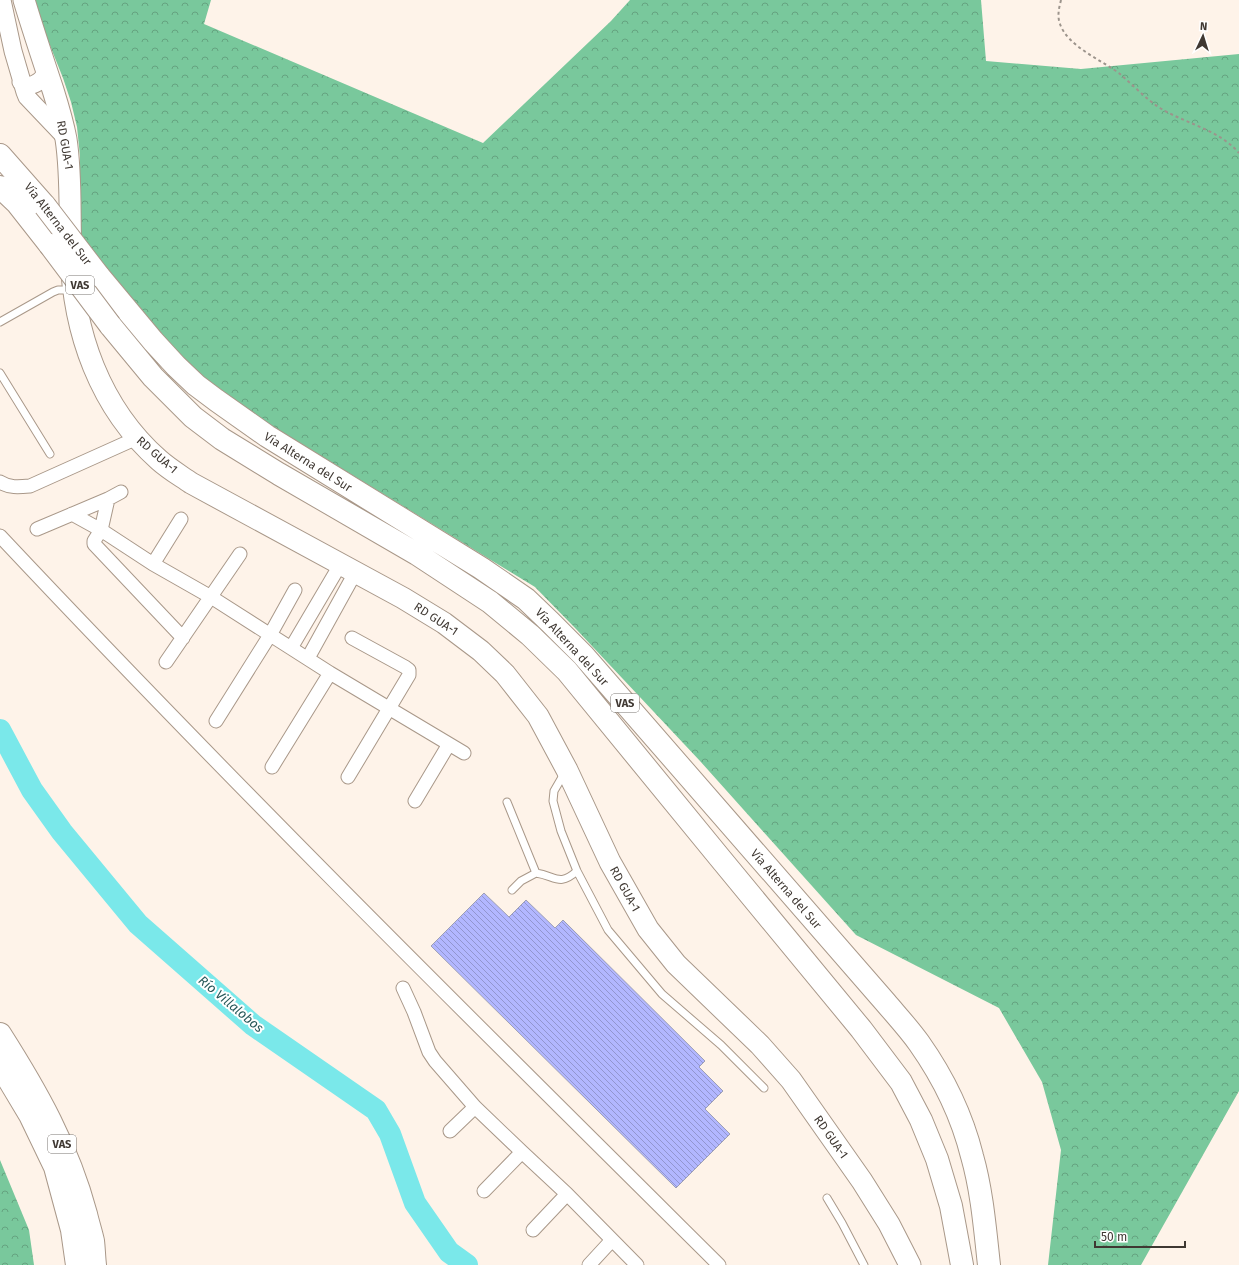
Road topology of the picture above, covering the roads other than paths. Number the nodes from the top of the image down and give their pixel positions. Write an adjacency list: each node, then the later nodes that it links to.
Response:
1 (2, 0): 4 (street)
2 (24, 0): 3 (main road, RD GUA-1)
3 (48, 77): 4 (street); 5 (main road, RD GUA-1)
4 (24, 88): 5 (street)
5 (63, 130): 9 (main road, RD GUA-1)
6 (0, 155): 66 (highway, Vía Alterna del Sur / VAS, bridge)
7 (0, 187): 8 (highway, Vía Alterna del Sur / VAS)
8 (8, 197): 65 (highway, Vía Alterna del Sur / VAS, bridge)
9 (74, 290): 10 (lane); 12 (main road, RD GUA-1)
10 (0, 322)
11 (0, 373): 13 (lane)
12 (137, 438): 14 (street); 24 (main road, RD GUA-1)
13 (50, 454)
14 (0, 482)
15 (121, 492): 16 (street)
16 (108, 499): 17 (street); 20 (street)
17 (72, 514): 19 (street); 20 (street)
18 (181, 519): 23 (street)
19 (37, 529)
20 (101, 530): 23 (street); 28 (street)
21 (0, 536): 62 (street)
22 (240, 554): 26 (street)
23 (153, 564): 26 (street)
24 (347, 569): 30 (street); 31 (street); 39 (main road, RD GUA-1)
25 (295, 590): 27 (street)
26 (211, 597): 27 (street); 28 (street)
27 (270, 635): 30 (street); 35 (street)
28 (183, 638): 32 (street)
29 (352, 638): 34 (street)
30 (291, 648): 31 (street)
31 (308, 658): 33 (street)
32 (166, 662)
33 (330, 673): 34 (street); 38 (street)
34 (389, 708): 36 (street); 40 (street)
35 (216, 721)
36 (449, 744): 37 (street); 41 (street)
37 (464, 754)
38 (272, 767)
39 (567, 770): 43 (lane); 64 (main road, RD GUA-1)
40 (348, 777)
41 (415, 801)
42 (506, 802): 44 (lane)
43 (577, 871): 44 (lane); 49 (lane)
44 (536, 873): 45 (lane)
45 (512, 890)
46 (403, 988): 50 (street)
47 (0, 1034): 59 (highway, VAS)
48 (0, 1065): 58 (highway, VAS)
49 (764, 1088)
50 (475, 1107): 51 (street); 52 (street)
51 (450, 1131)
52 (522, 1152): 53 (street); 54 (street)
53 (484, 1190)
54 (567, 1194): 56 (street); 57 (street)
55 (827, 1198): 63 (lane)
56 (533, 1230)
57 (612, 1240): 60 (street); 61 (street)
58 (77, 1265)
59 (95, 1265)
60 (589, 1265)
61 (637, 1265)
62 (719, 1265)
63 (864, 1265)
64 (910, 1265)
65 (962, 1265)
66 (989, 1265)

